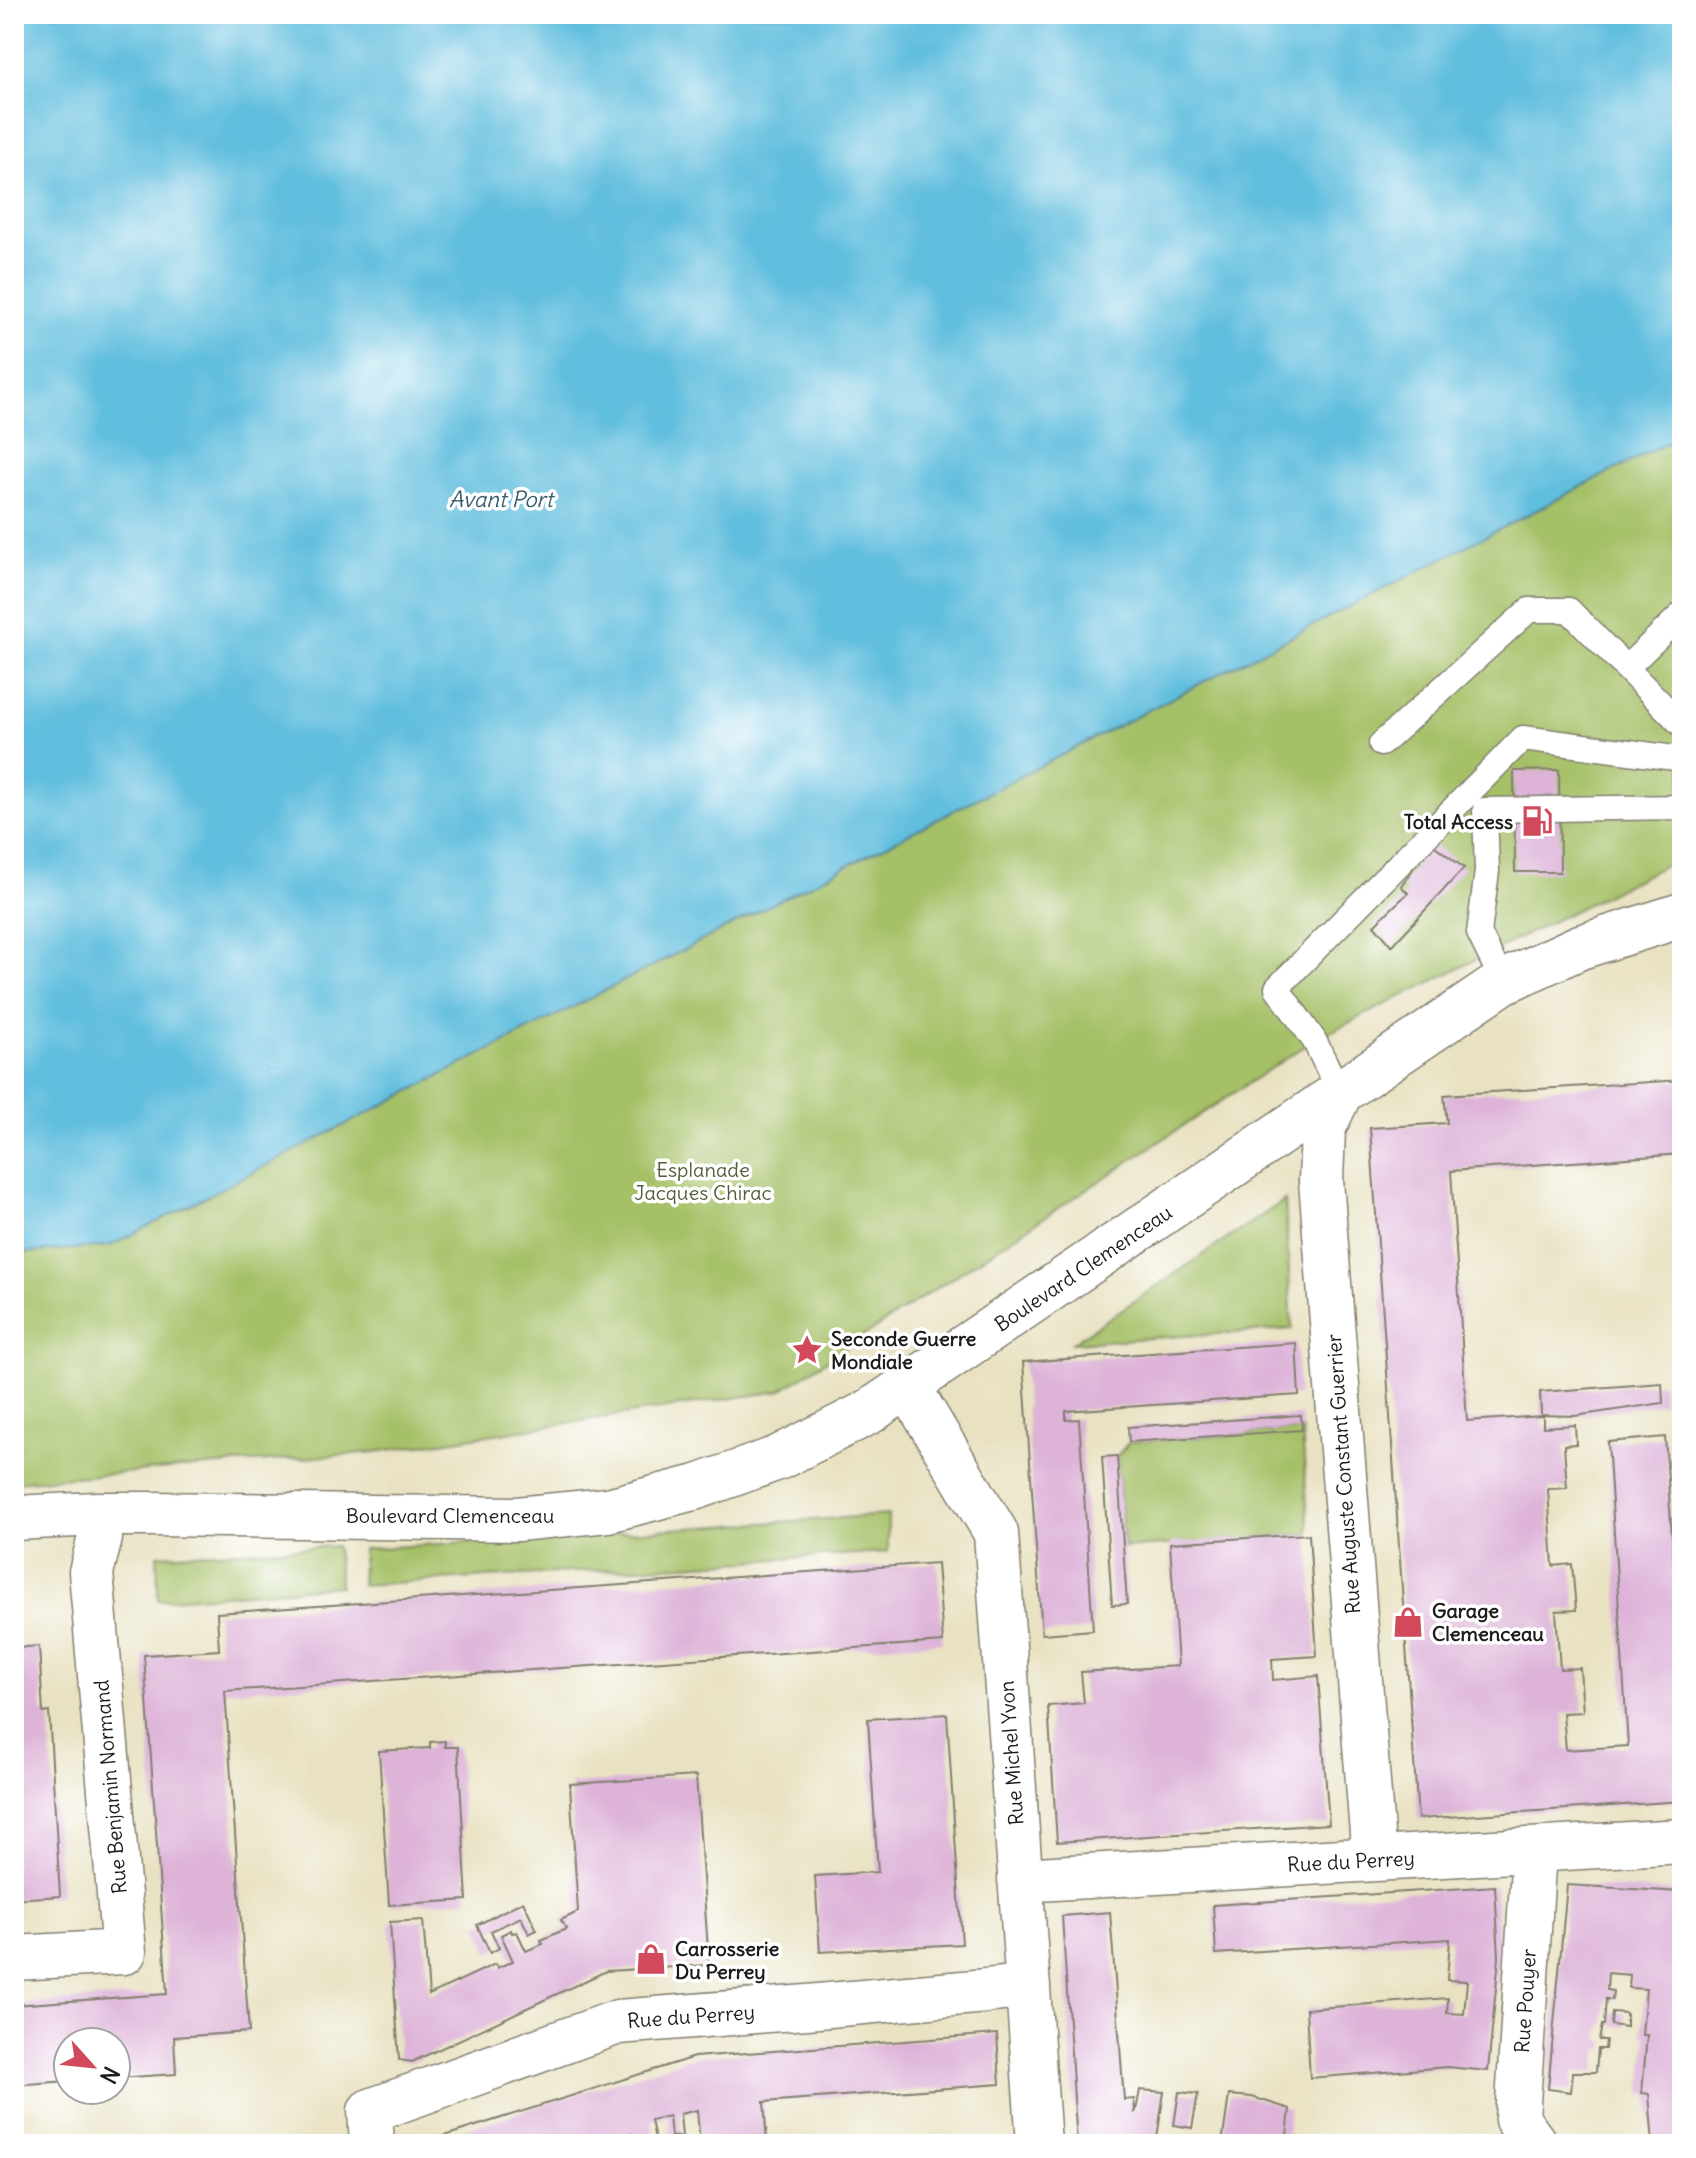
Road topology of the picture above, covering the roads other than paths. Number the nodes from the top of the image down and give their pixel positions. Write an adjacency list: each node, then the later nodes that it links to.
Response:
1 (1682, 614): 2 (lane)
2 (1626, 668): 3 (lane); 4 (lane)
3 (1682, 725)
4 (1381, 744)
5 (1682, 759): 9 (lane)
6 (1682, 807): 8 (lane)
7 (1682, 915): 8 (street, Boulevard Clemenceau)
8 (1503, 982): 9 (street, Boulevard Clemenceau)
9 (1340, 1093): 10 (street, Boulevard Clemenceau); 15 (street, Rue Auguste Constant Guerrier)
10 (908, 1386): 11 (street, Boulevard Clemenceau); 16 (street, Rue Michel Yvon)
11 (97, 1514): 12 (street, Boulevard Clemenceau); 17 (street, Rue Benjamin Normand)
12 (14, 1518)
13 (1682, 1841): 14 (street, Rue du Perrey)
14 (1534, 1851): 15 (street, Rue du Perrey); 21 (street, Rue Pouyer)
15 (1374, 1859): 16 (street, Rue du Perrey)
16 (1020, 1880): 18 (street, Rue Michel Yvon)
17 (14, 1958)
18 (1028, 1986): 19 (street, Rue du Perrey); 20 (street, Rue Michel Yvon)
19 (371, 2128)
20 (1039, 2144)
21 (1535, 2144)

